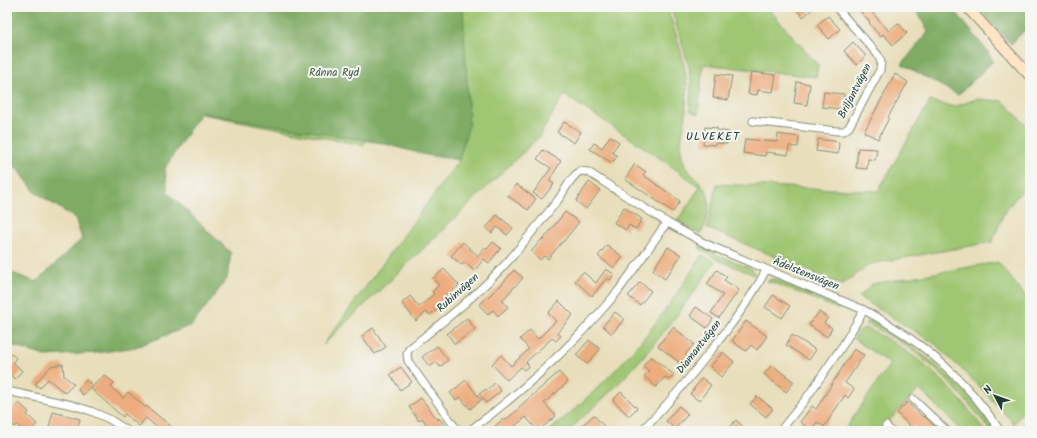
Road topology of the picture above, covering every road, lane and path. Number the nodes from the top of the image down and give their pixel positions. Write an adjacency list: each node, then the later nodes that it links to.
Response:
1 (836, 7): 4 (street, Briljantvägen)
2 (967, 7): 3 (main road)
3 (1030, 76)
4 (753, 121)
5 (580, 171): 6 (street, Ädelstensvägen); 12 (street, Rubinvägen)
6 (668, 223): 7 (street, Ädelstensvägen); 13 (street)
7 (766, 270): 8 (street, Ädelstensvägen); 14 (street, Diamantvägen)
8 (864, 310): 15 (street); 17 (street, Ädelstensvägen)
9 (7, 391): 11 (street)
10 (913, 399): 16 (street)
11 (128, 431)
12 (461, 431)
13 (469, 431)
14 (641, 431)
15 (780, 431)
16 (947, 431)
17 (1000, 431)

